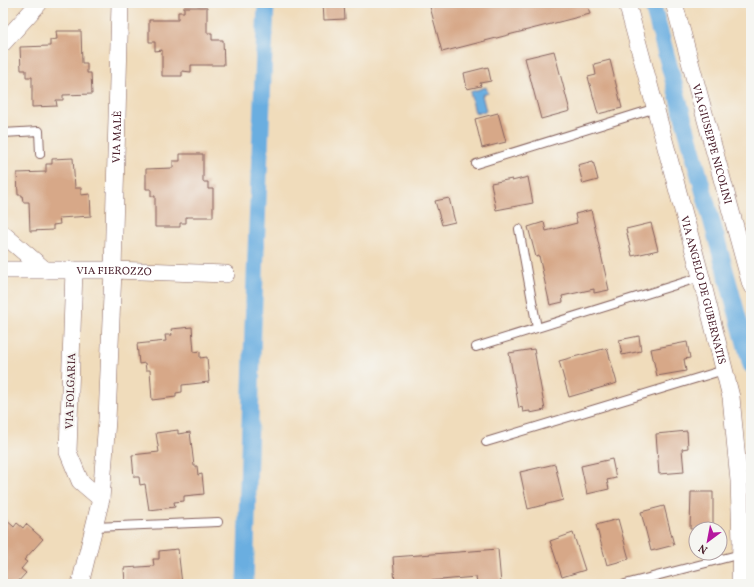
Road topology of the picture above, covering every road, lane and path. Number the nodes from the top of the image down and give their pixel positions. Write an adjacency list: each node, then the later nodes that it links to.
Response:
1 (39, 3): 5 (street)
2 (120, 3): 15 (street, VIA MALÈ)
3 (627, 3): 6 (street, VIA ANGELO DE GUBERNATIS)
4 (674, 3): 18 (street, VIA GIUSEPPE NICOLINI)
5 (3, 43)
6 (656, 108): 9 (lane); 17 (street, VIA ANGELO DE GUBERNATIS)
7 (3, 133): 8 (lane)
8 (40, 154)
9 (476, 164)
10 (519, 230): 19 (lane)
11 (3, 234): 13 (street)
12 (3, 270): 13 (street, VIA FIEROZZO)
13 (44, 270): 14 (street, VIA FIEROZZO)
14 (74, 270): 15 (street, VIA FIEROZZO); 23 (street, VIA FOLGARIA)
15 (113, 270): 16 (street, VIA FIEROZZO); 23 (street)
16 (226, 274)
17 (702, 277): 19 (lane); 21 (street, VIA ANGELO DE GUBERNATIS)
18 (751, 285)
19 (537, 328): 20 (lane)
20 (476, 347)
21 (724, 370): 22 (lane); 26 (street, VIA ANGELO DE GUBERNATIS)
22 (486, 442)
23 (102, 499): 25 (street)
24 (218, 522): 25 (lane)
25 (94, 527): 28 (street)
26 (741, 554): 27 (lane); 30 (street, VIA ANGELO DE GUBERNATIS)
27 (635, 583): 29 (lane)
28 (80, 584)
29 (625, 584)
30 (740, 584)

